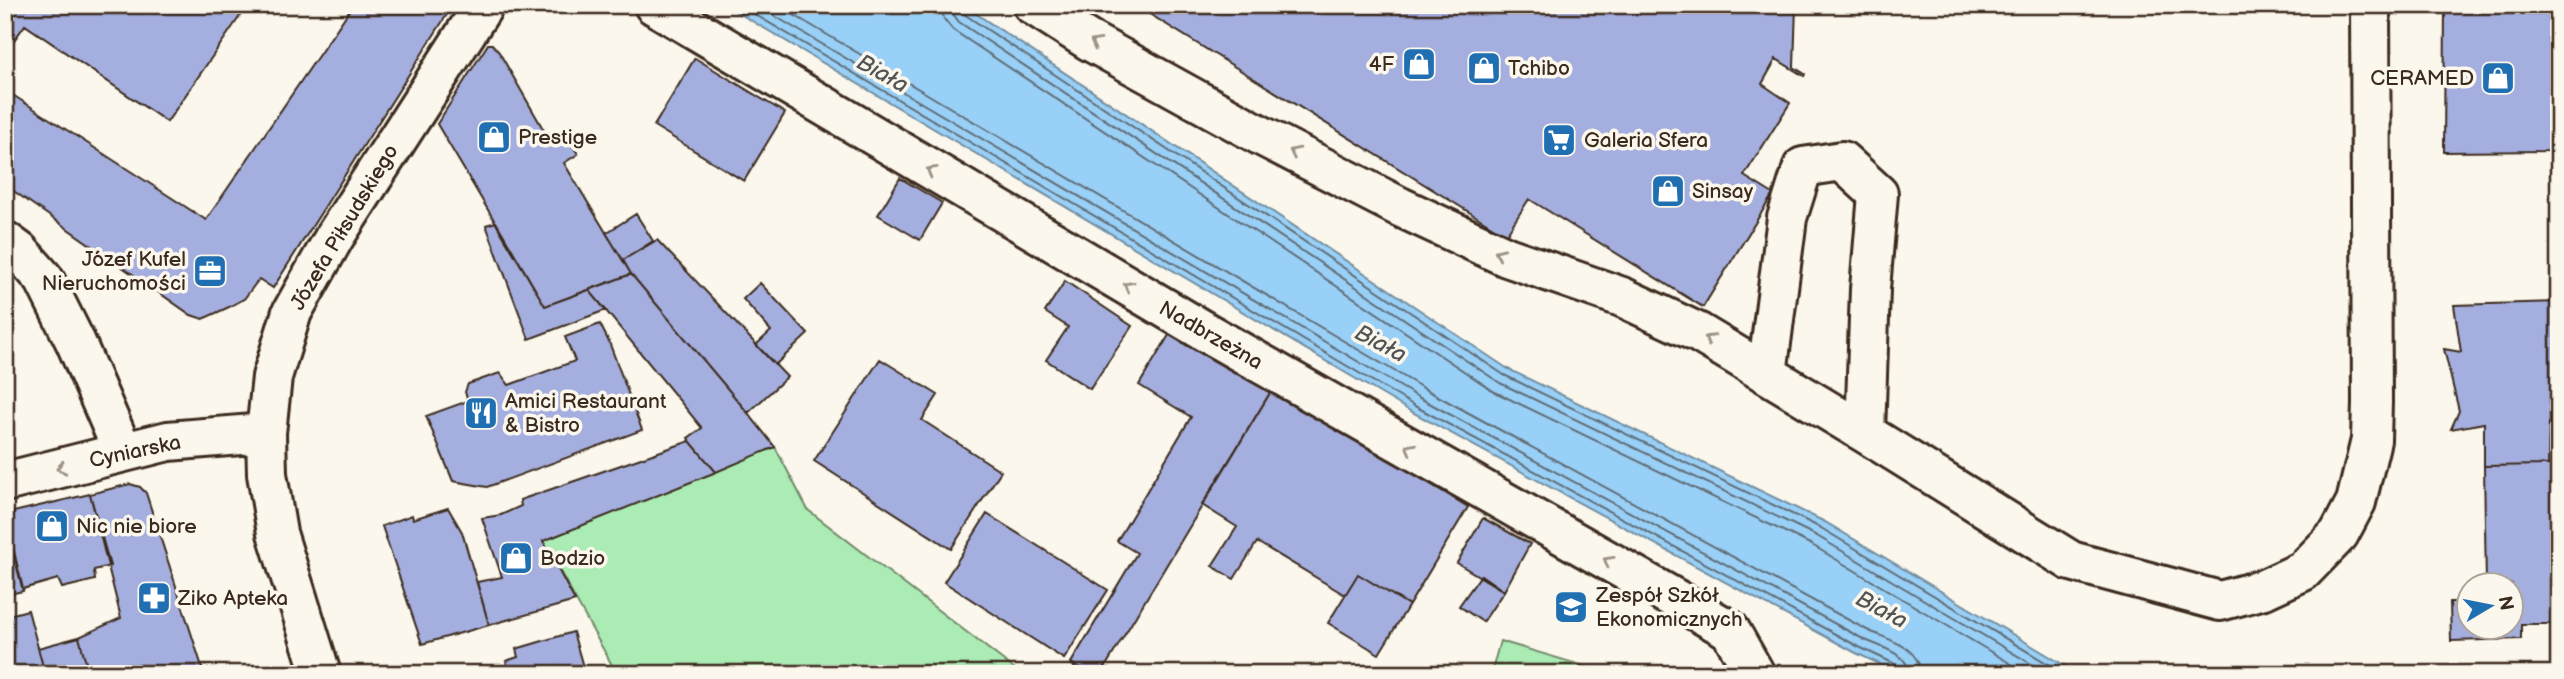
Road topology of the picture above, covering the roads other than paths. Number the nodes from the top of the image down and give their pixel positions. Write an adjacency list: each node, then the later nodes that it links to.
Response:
1 (484, 5): 7 (street, Józefa Piłsudskiego)
2 (654, 5): 12 (street, Nadbrzeżna, one-way to 2)
3 (1033, 5): 6 (street, one-way to 3)
4 (2370, 5): 8 (street)
5 (5, 241): 9 (street)
6 (1767, 374): 8 (street); 8 (street)
7 (266, 433): 9 (street, Cyniarska); 11 (street, Józefa Piłsudskiego)
8 (1865, 433)
9 (123, 452): 10 (street, Cyniarska, one-way to 10)
10 (5, 482)
11 (321, 674)
12 (1755, 674)

